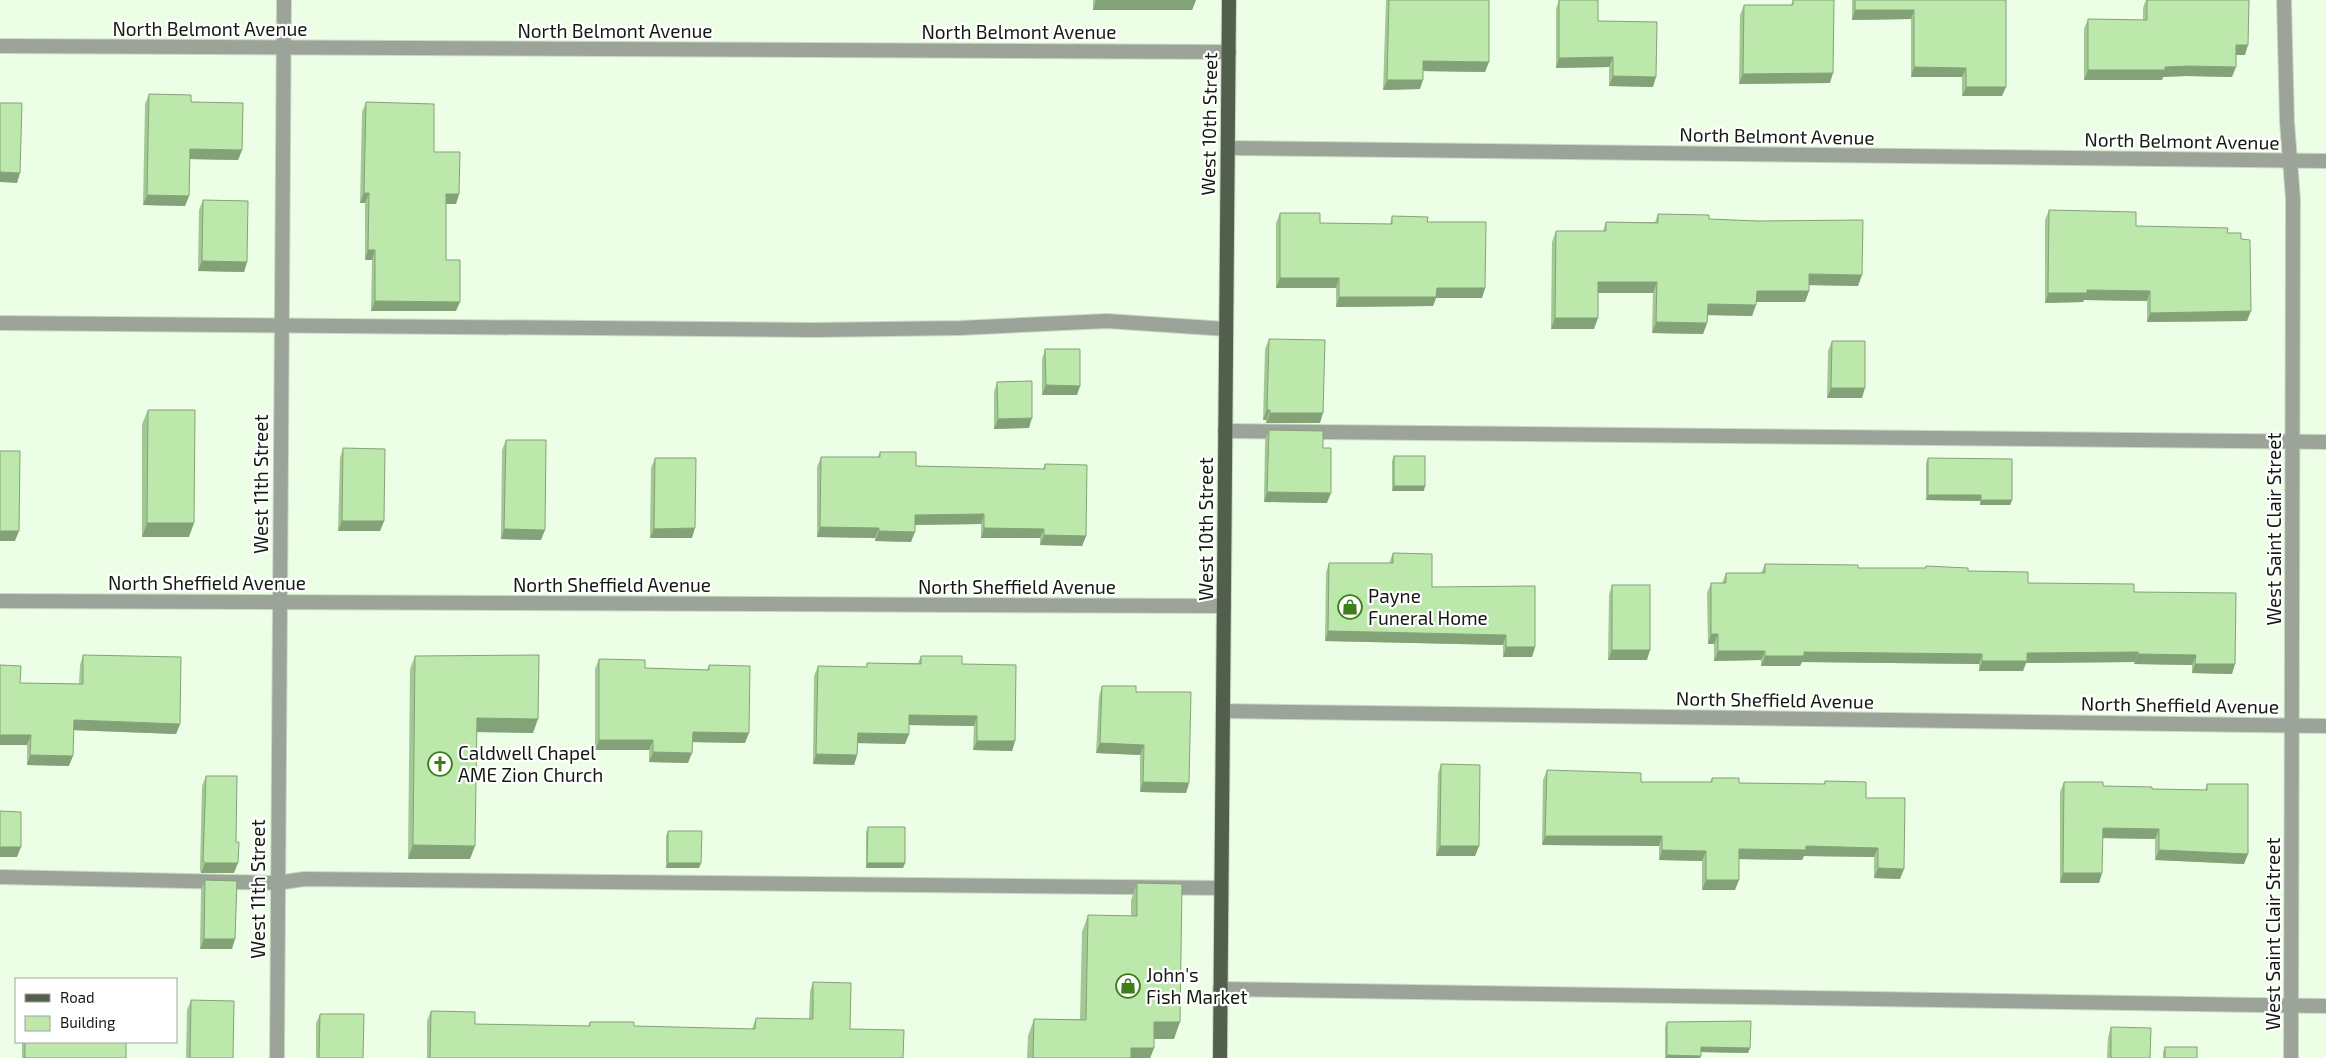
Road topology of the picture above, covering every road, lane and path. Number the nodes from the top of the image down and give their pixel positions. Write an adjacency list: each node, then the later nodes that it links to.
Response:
1 (284, 0): 5 (street, West 11th Street)
2 (1229, 0): 6 (main road, West 10th Street)
3 (2284, 0): 8 (street, West Saint Clair Street)
4 (0, 46): 5 (street, North Belmont Avenue)
5 (284, 48): 6 (street, North Belmont Avenue); 11 (street, West 11th Street)
6 (1229, 52): 7 (main road, West 10th Street)
7 (1228, 148): 8 (street, North Belmont Avenue); 12 (main road, West 10th Street)
8 (2291, 161): 9 (street, North Belmont Avenue); 14 (street, West Saint Clair Street)
9 (2326, 161)
10 (0, 323): 11 (street)
11 (281, 325): 12 (street); 17 (street, West 11th Street)
12 (1226, 329): 13 (main road, West 10th Street)
13 (1225, 431): 14 (street); 18 (main road, West 10th Street)
14 (2293, 442): 15 (street); 20 (street, West Saint Clair Street)
15 (2326, 442)
16 (0, 601): 17 (street, North Sheffield Avenue)
17 (278, 602): 18 (street, North Sheffield Avenue); 23 (street, West 11th Street)
18 (1224, 606): 19 (main road, West 10th Street)
19 (1223, 711): 20 (street, North Sheffield Avenue); 24 (main road, West 10th Street)
20 (2292, 725): 21 (street, North Sheffield Avenue); 26 (street, West Saint Clair Street)
21 (2326, 726)
22 (0, 877): 23 (street)
23 (277, 883): 24 (street); 28 (street, West 11th Street)
24 (1221, 888): 25 (main road, West 10th Street)
25 (1220, 989): 26 (street); 29 (main road, West 10th Street)
26 (2292, 1005): 27 (street); 30 (street, West Saint Clair Street)
27 (2326, 1006)
28 (276, 1058)
29 (1220, 1058)
30 (2291, 1058)

